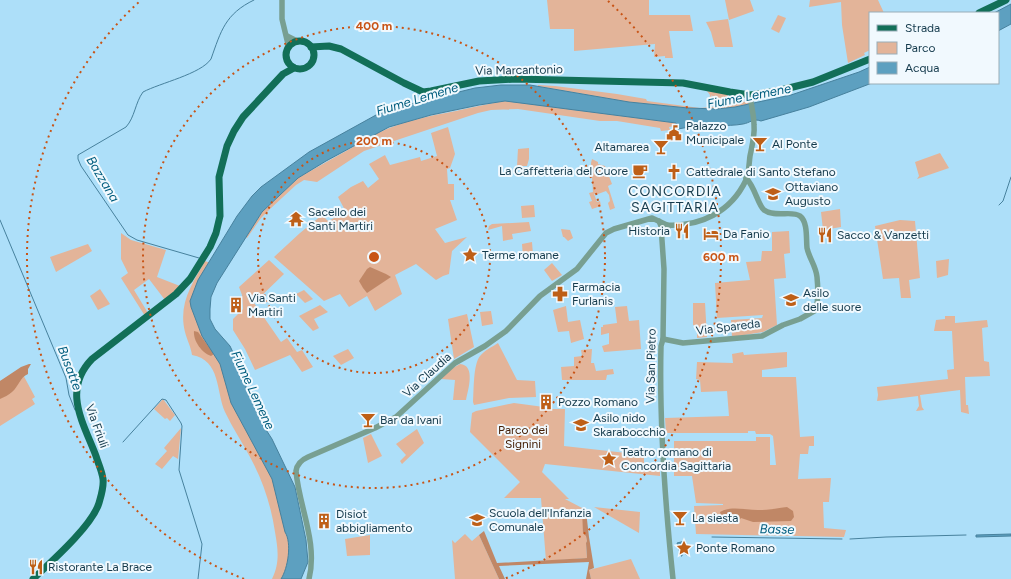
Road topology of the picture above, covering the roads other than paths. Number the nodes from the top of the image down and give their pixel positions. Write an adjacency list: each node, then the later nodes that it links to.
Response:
1 (282, 0): 4 (street)
2 (1006, 0): 3 (main road)
3 (981, 12)
4 (287, 36): 5 (street); 6 (street)
5 (297, 41): 6 (main road); 7 (main road)
6 (288, 49): 9 (main road, Via Marcantonio)
7 (312, 51): 10 (main road, Via Marcantonio); 12 (main road, Via Marcantonio)
8 (869, 59): 12 (main road, Via Marcantonio)
9 (288, 61): 10 (main road); 11 (main road, Via Marcantonio)
10 (294, 68): 11 (main road, Via Marcantonio)
11 (283, 74): 15 (main road, Via Marcantonio)
12 (750, 98): 13 (street)
13 (746, 178): 14 (street); 16 (street, Via Spareda)
14 (663, 224): 16 (street, Via San Pietro); 18 (street, Via Claudia)
15 (202, 260): 17 (main road, Via Friuli)
16 (663, 339): 19 (street, Via San Pietro)
17 (33, 579)
18 (309, 579)
19 (673, 579)

